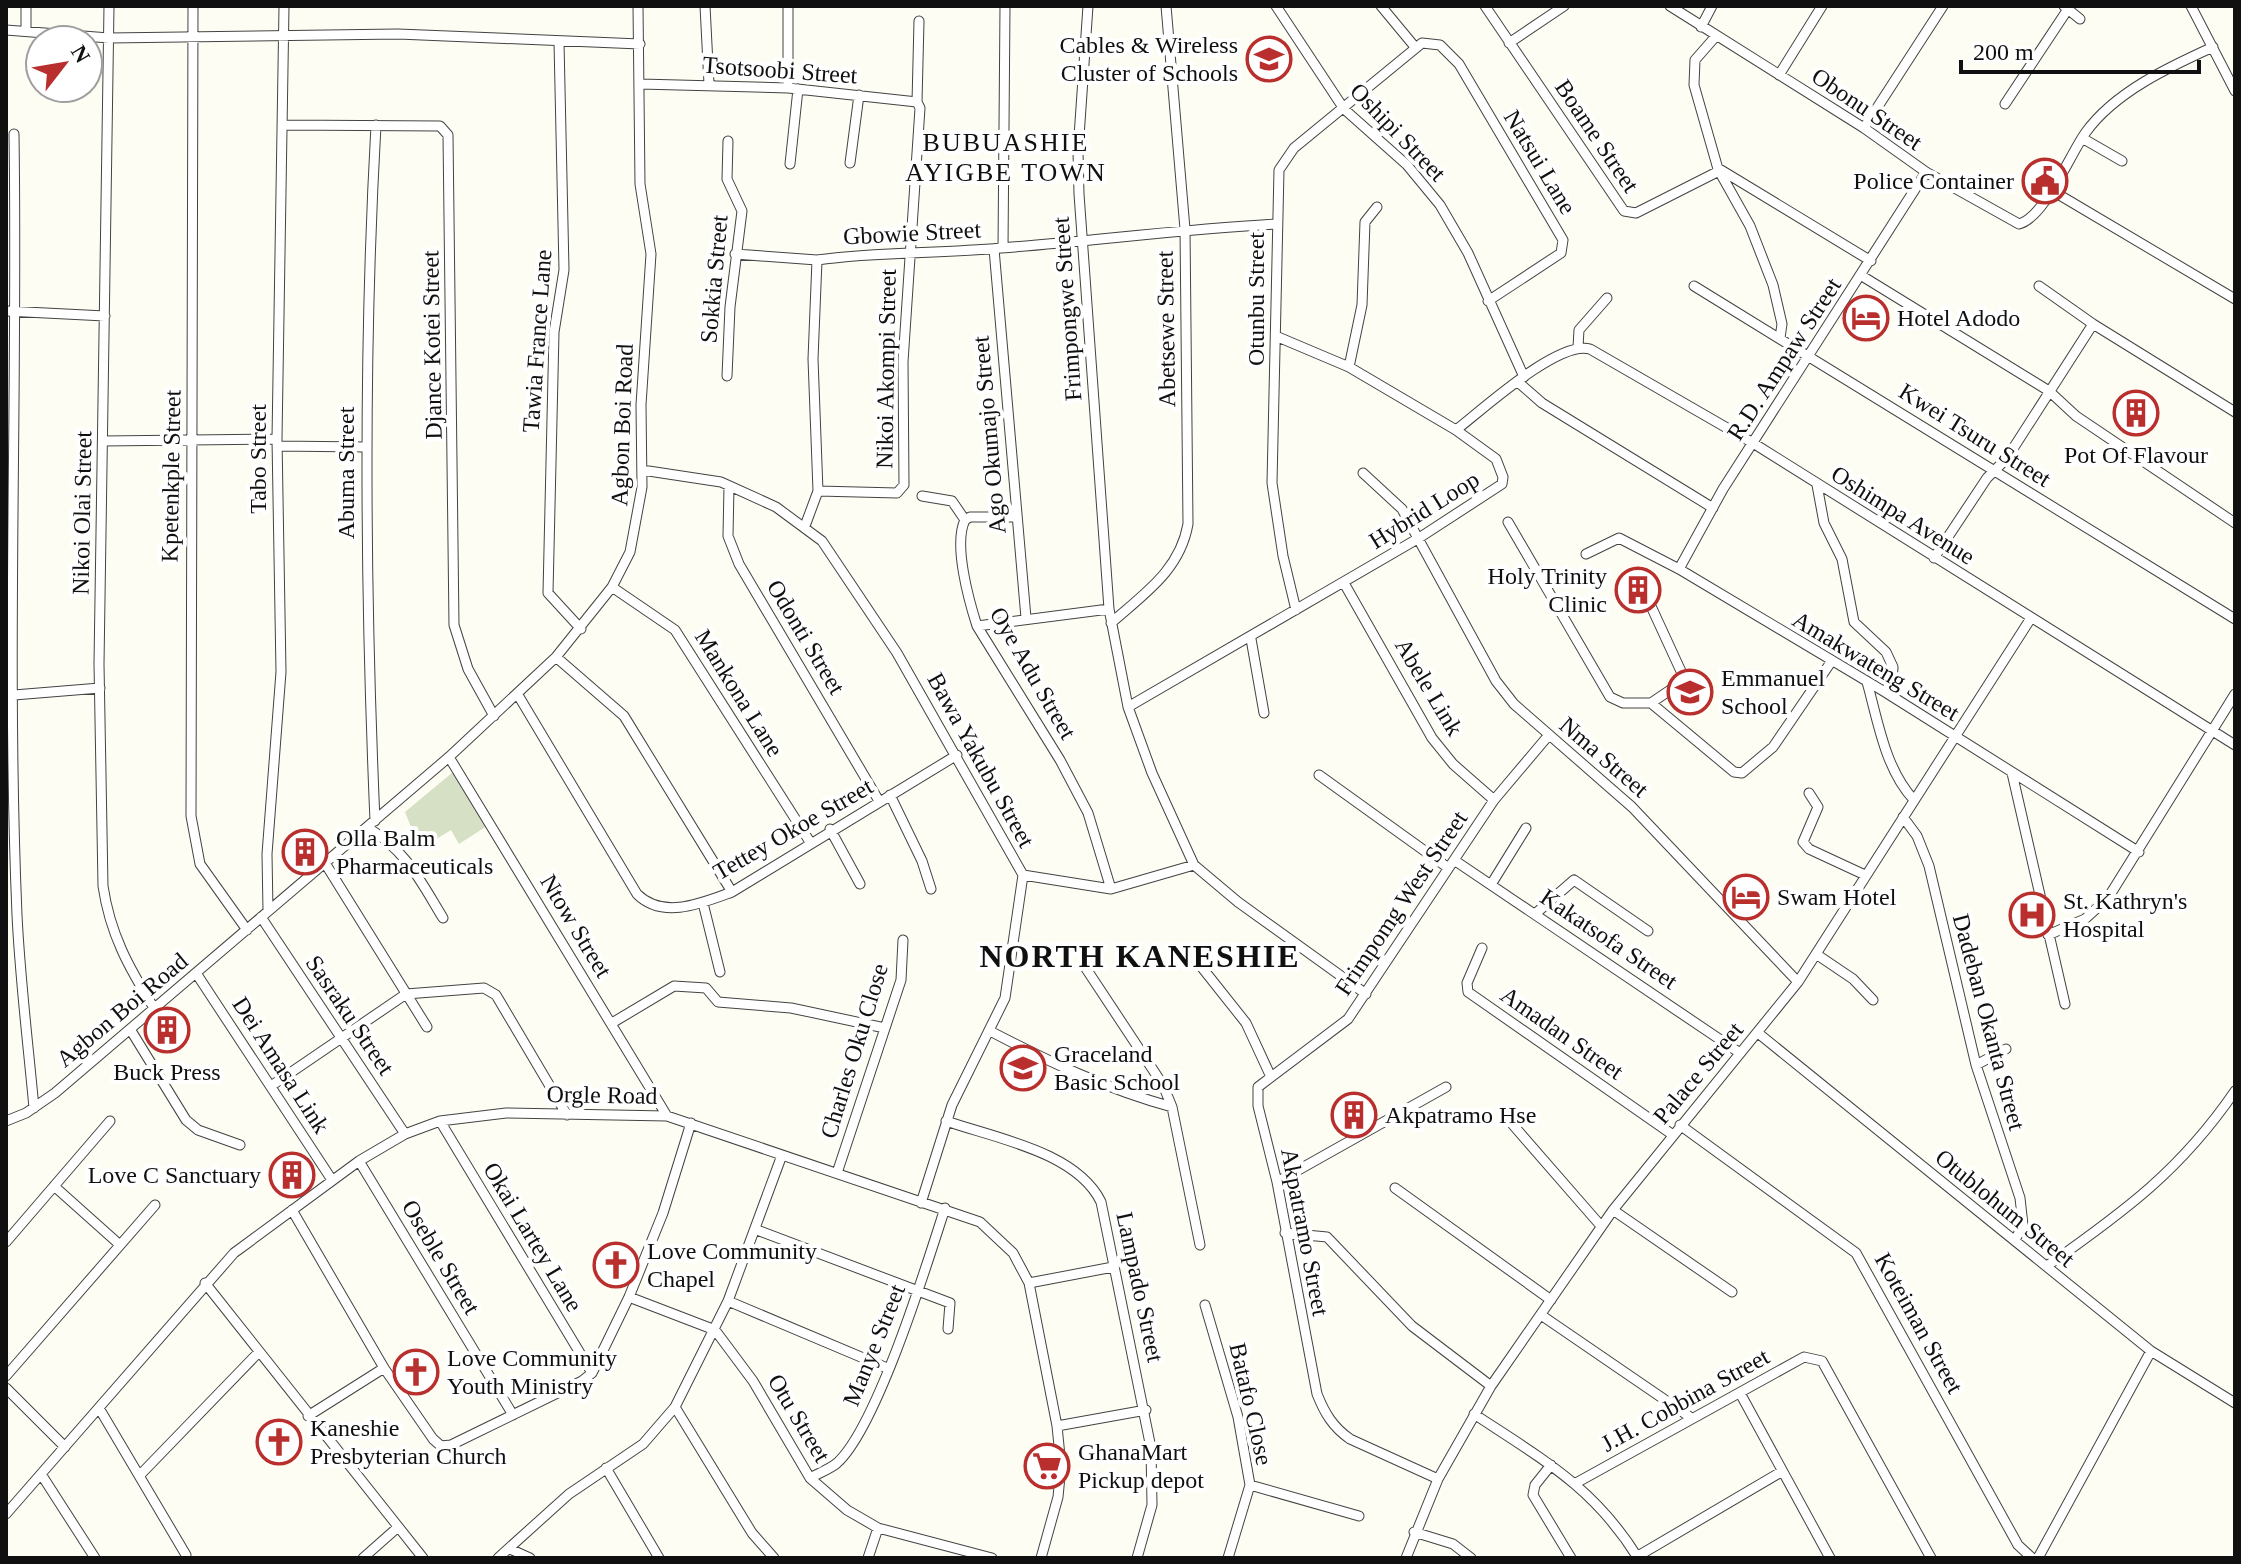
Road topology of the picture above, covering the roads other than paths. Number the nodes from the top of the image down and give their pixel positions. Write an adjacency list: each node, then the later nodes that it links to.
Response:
1 (109, 6): 29 (street, Nikoi Olai Street)
2 (193, 6): 27 (street, Kpetenkple Street)
3 (284, 6): 25 (street, Tabo Street)
4 (628, 6): 21 (street)
5 (638, 6): 21 (street)
6 (705, 6): 37 (street)
7 (788, 6): 38 (street)
8 (1005, 6): 60 (street, Ago Okumajo Street)
9 (1088, 6): 59 (street, Frimpongwe Street)
10 (1166, 6): 58 (street, Abetsewe Street)
11 (1276, 6): 43 (street, Oshipi Street)
12 (1381, 6): 33 (street)
13 (1485, 6): 31 (street, Boame Street)
14 (1564, 6): 31 (street)
15 (1670, 6): 24 (street, Obonu Street)
16 (1712, 6): 24 (street)
17 (1822, 6): 35 (street)
18 (1943, 6): 46 (street)
19 (2191, 6): 34 (street)
20 (2066, 8): 22 (street); 42 (street)
21 (636, 17): 32 (street, Agbon Boi Road)
22 (2080, 19)
23 (919, 21): 41 (street, Nikoi Akompi Street)
24 (1701, 27): 26 (street, Obonu Street)
25 (285, 36): 27 (street); 30 (street); 44 (street, Tabo Street)
26 (1716, 36): 35 (street, Obonu Street); 53 (street)
27 (195, 37): 29 (street); 85 (street, Kpetenkple Street)
28 (104, 38): 29 (street)
29 (109, 38): 72 (street, Nikoi Olai Street)
30 (559, 42): 32 (street); 116 (street, Tawia France Lane)
31 (1509, 43): 53 (street, Boame Street)
32 (640, 44): 36 (street, Agbon Boi Road)
33 (1415, 47): 43 (street, Otunbu Street); 70 (street, Natsui Lane)
34 (2213, 47): 39 (street); 48 (street, Obonu Street)
35 (1779, 75): 46 (street, Obonu Street)
36 (640, 84): 37 (street, Tsotsoobi Street); 89 (street, Agbon Boi Road)
37 (709, 84): 38 (street, Tsotsoobi Street)
38 (793, 89): 40 (street, Tsotsoobi Street); 52 (street)
39 (2235, 91)
40 (859, 95): 41 (street, Tsotsoobi Street); 51 (street)
41 (917, 102): 61 (street, Nikoi Akompi Street)
42 (2005, 104)
43 (1344, 109): 57 (street, Otunbu Street); 70 (street, Oshipi Street)
44 (282, 125): 45 (street, Djance Kotei Street); 86 (street, Tabo Street)
45 (376, 125): 88 (street, Abuma Street); 129 (street, Djance Kotei Street)
46 (1864, 128): 54 (street, Obonu Street)
47 (14, 134): 71 (street)
48 (2082, 138): 50 (street); 55 (street, Obonu Street)
49 (728, 141): 62 (street, Sokkia Street)
50 (2122, 161)
51 (850, 163)
52 (790, 164)
53 (1718, 169): 64 (street); 75 (street)
54 (1926, 172): 55 (street, Obonu Street); 64 (street, R.D. Ampaw Street)
55 (2051, 190): 69 (street)
56 (1377, 207): 78 (street)
57 (1276, 224): 58 (street, Gbowie Street); 74 (street, Otunbu Street)
58 (1185, 229): 59 (street, Gbowie Street); 114 (street, Abetsewe Street)
59 (1082, 240): 60 (street, Gbowie Street); 109 (street, Frimpongwe Street)
60 (998, 249): 61 (street, Gbowie Street); 97 (street, Ago Okumajo Street)
61 (909, 251): 63 (street, Gbowie Street); 94 (street, Nikoi Akompi Street)
62 (735, 254): 63 (street); 79 (street, Sokkia Street)
63 (817, 260): 94 (street, Gbowie Street)
64 (1871, 261): 65 (street, R.D. Ampaw Street)
65 (1862, 276): 77 (street, R.D. Ampaw Street); 81 (street)
66 (1694, 286): 75 (street, Kwei Tsuru Street)
67 (2039, 286): 73 (street)
68 (1607, 298): 76 (street)
69 (2235, 299)
70 (1488, 301): 80 (street, Oshipi Street)
71 (11, 312): 72 (street); 121 (street)
72 (105, 316): 84 (street, Nikoi Olai Street)
73 (2093, 324): 81 (street); 82 (street)
74 (1278, 337): 78 (street, Hybrid Loop); 110 (street, Otunbu Street)
75 (1780, 338): 77 (street, Kwei Tsuru Street)
76 (1578, 347): 80 (street); 87 (street, Oshimpa Avenue)
77 (1809, 354): 87 (street, R.D. Ampaw Street); 90 (street, Kwei Tsuru Street)
78 (1349, 367): 83 (street, Hybrid Loop)
79 (727, 376)
80 (1521, 379): 83 (street); 96 (street, Oshipi Street)
81 (2049, 391): 90 (street); 100 (street)
82 (2235, 412)
83 (1456, 430): 102 (street, Hybrid Loop)
84 (103, 441): 85 (street); 122 (street, Nikoi Olai Street)
85 (193, 441): 86 (street); 163 (street, Kpetenkple Street)
86 (277, 442): 88 (street); 161 (street, Tabo Street)
87 (1753, 443): 92 (street, Oshimpa Avenue); 96 (street, R.D. Ampaw Street)
88 (365, 447): 144 (street, Abuma Street)
89 (642, 470): 93 (street, Bawa Yakubu Street); 107 (street, Agbon Boi Road)
90 (1994, 471): 104 (street); 113 (street, Kwei Tsuru Street)
91 (1363, 473): 102 (street, Nma Street)
92 (1817, 485): 104 (street, Oshimpa Avenue); 123 (street)
93 (729, 486): 101 (street, Bawa Yakubu Street); 142 (street, Odonti Street)
94 (818, 491): 101 (street, Gbowie Street)
95 (922, 496): 98 (street)
96 (1713, 508): 105 (street, R.D. Ampaw Street)
97 (1015, 517): 98 (street); 111 (street, Ago Okumajo Street)
98 (965, 520): 115 (street, Oye Adu Street)
99 (1508, 522): 126 (street)
100 (2235, 523)
101 (805, 526): 134 (street, Bawa Yakubu Street)
102 (1419, 538): 106 (street, Hybrid Loop); 131 (street, Nma Street)
103 (1586, 554): 105 (street, Amakwateng Street)
104 (1934, 558): 112 (street, Oshimpa Avenue)
105 (1679, 569): 119 (street, Amakwateng Street)
106 (1344, 583): 110 (street, Hybrid Loop); 140 (street, Abele Link)
107 (612, 587): 116 (street, Agbon Boi Road); 147 (street, Mankona Lane)
108 (1650, 604): 126 (street)
109 (1109, 609): 111 (street); 114 (street, Frimpongwe Street)
110 (1296, 610): 117 (street, Hybrid Loop)
111 (1026, 618): 115 (street)
112 (2031, 618): 130 (street, Oshimpa Avenue); 132 (street, Palace Street)
113 (2235, 619)
114 (1111, 623): 127 (street)
115 (977, 626): 157 (street, Oye Adu Street)
116 (581, 629): 118 (street, Agbon Boi Road)
117 (1251, 639): 127 (street, Hybrid Loop); 128 (street)
118 (556, 657): 125 (street, Agbon Boi Road); 158 (street)
119 (1831, 662): 120 (street, Amakwateng Street); 126 (street)
120 (1867, 682): 123 (street, Amakwateng Street); 141 (street)
121 (11, 688): 122 (street); 194 (street)
122 (100, 688): 178 (street, Nikoi Olai Street)
123 (1885, 692): 132 (street, Amakwateng Street)
124 (2235, 694): 130 (street)
125 (518, 695): 129 (street, Agbon Boi Road); 159 (street, Tettey Okoe Street)
126 (1651, 703)
127 (1128, 707): 151 (street)
128 (1264, 713)
129 (494, 716): 135 (street, Agbon Boi Road)
130 (2213, 731): 133 (street, Oshimpa Avenue); 148 (street)
131 (1548, 736): 140 (street, Frimpomg West Street); 173 (street, Nma Street)
132 (1955, 737): 136 (street, Amakwateng Street); 141 (street, Palace Street)
133 (2235, 745)
134 (957, 755): 139 (street, Tettey Okoe Street); 152 (street, Bawa Yakubu Street)
135 (449, 757): 144 (street, Agbon Boi Road); 179 (street, Ntow Street)
136 (2012, 773): 148 (street, Amakwateng Street); 165 (street)
137 (1319, 775): 150 (street, Kakatsofa Street)
138 (1809, 793): 153 (street)
139 (890, 795): 142 (street, Tettey Okoe Street); 156 (street)
140 (1494, 800): 150 (street, Frimpomg West Street)
141 (1914, 800): 143 (street, Palace Street)
142 (879, 801): 146 (street, Tettey Okoe Street)
143 (1903, 817): 153 (street, Palace Street); 188 (street, Dadeban Okanta Street)
144 (372, 824): 149 (street, Agbon Boi Road); 162 (street)
145 (1526, 828): 154 (street)
146 (830, 829): 147 (street, Tettey Okoe Street); 155 (street)
147 (810, 842): 158 (street, Tettey Okoe Street)
148 (2139, 852): 165 (street)
149 (325, 863): 161 (street, Agbon Boi Road); 174 (street)
150 (1450, 864): 154 (street, Kakatsofa Street); 175 (street, Frimpomg West Street)
151 (1194, 865): 157 (street); 175 (street)
152 (1023, 875): 157 (street); 183 (street, Bawa Yakubu Street)
153 (1865, 875): 168 (street, Palace Street)
154 (1492, 883): 160 (street, Kakatsofa Street)
155 (860, 884)
156 (931, 889)
157 (1111, 889)
158 (732, 892): 159 (street, Tettey Okoe Street)
159 (703, 903): 171 (street)
160 (1535, 914): 164 (street); 187 (street, Kakatsofa Street)
161 (262, 916): 163 (street, Agbon Boi Road); 185 (street, Sasraku Street)
162 (443, 918)
163 (247, 930): 172 (street, Agbon Boi Road)
164 (1648, 931)
165 (2048, 935): 177 (street)
166 (903, 940): 181 (street, Charles Oku Close)
167 (1482, 948): 205 (street, Amadan Street)
168 (1816, 954): 173 (street, Palace Street); 176 (street)
169 (1192, 955): 189 (street)
170 (1085, 967): 193 (street)
171 (720, 972)
172 (196, 973): 178 (street, Agbon Boi Road); 190 (street, Dei Amasa Link)
173 (1798, 982): 184 (street, Palace Street)
174 (406, 994): 180 (street); 185 (street); 195 (street)
175 (1366, 994): 189 (street, Frimpomg West Street)
176 (1873, 1000)
177 (2065, 1004)
178 (154, 1008): 182 (street, Agbon Boi Road)
179 (612, 1023): 181 (street); 196 (street, Ntow Street)
180 (427, 1027)
181 (885, 1028): 209 (street, Charles Oku Close)
182 (130, 1029): 194 (street, Agbon Boi Road); 206 (street)
183 (990, 1031): 193 (street); 200 (street, Bawa Yakubu Street)
184 (1758, 1033): 187 (street, Palace Street); 222 (street, Otublohum Street)
185 (340, 1037): 190 (street); 204 (street, Sasraku Street)
186 (2006, 1049): 188 (street)
187 (1740, 1053): 203 (street, Palace Street)
188 (1976, 1065): 222 (street, Dadeban Okanta Street)
189 (1271, 1077): 211 (street, Akpatramo Street)
190 (271, 1086): 210 (street, Dei Amasa Link)
191 (1446, 1087): 211 (street)
192 (2235, 1091): 226 (street)
193 (1172, 1107): 225 (street)
194 (34, 1108): 197 (street, Agbon Boi Road)
195 (567, 1115): 196 (street, Orgle Road); 199 (street, Orgle Road)
196 (667, 1116): 201 (street, Orgle Road)
197 (6, 1121)
198 (110, 1121): 212 (street)
199 (440, 1121): 204 (street, Orgle Road); 243 (street, Okai Lartey Lane)
200 (946, 1121): 214 (street, Bawa Yakubu Street); 227 (street, Lampado Street)
201 (691, 1123): 207 (street, Orgle Road); 232 (street)
202 (1513, 1125): 219 (street)
203 (1680, 1125): 205 (street, Palace Street); 292 (street, Koteiman Street)
204 (405, 1134): 208 (street, Orgle Road)
205 (1673, 1135): 218 (street, Palace Street)
206 (240, 1145)
207 (782, 1155): 209 (street, Orgle Road); 220 (street)
208 (359, 1161): 210 (street, Orgle Road); 253 (street, Oseble Street)
209 (837, 1173): 214 (street, Orgle Road)
210 (332, 1180): 217 (street, Orgle Road)
211 (1277, 1182): 221 (street, Akpatramo Street)
212 (54, 1186): 223 (street); 224 (street)
213 (1395, 1188): 233 (street)
214 (921, 1203): 216 (street, Orgle Road)
215 (155, 1205): 224 (street)
216 (945, 1208): 229 (street, Orgle Road); 231 (street, Manye Street)
217 (292, 1210): 228 (street, Orgle Road); 241 (street)
218 (1613, 1210): 219 (street, Palace Street); 230 (street)
219 (1601, 1226): 233 (street, Palace Street)
220 (757, 1230): 231 (street); 234 (street)
221 (1285, 1233): 245 (street); 264 (street, Akpatramo Street)
222 (2015, 1240): 226 (street, Otublohum Street)
223 (6, 1242)
224 (120, 1245): 244 (street)
225 (1200, 1245)
226 (2047, 1266): 239 (street, Otublohum Street)
227 (1113, 1267): 229 (street); 251 (street, Lampado Street)
228 (205, 1283): 240 (street); 250 (street, Orgle Road)
229 (1029, 1283): 256 (street, Orgle Road)
230 (1732, 1292)
231 (917, 1294): 237 (street); 242 (street, Manye Street)
232 (629, 1297): 238 (street); 243 (street)
233 (1551, 1300): 236 (street, Palace Street)
234 (728, 1301): 238 (street); 242 (street)
235 (1205, 1305): 266 (street, Batafo Close)
236 (1541, 1315): 245 (street, Palace Street); 255 (street)
237 (948, 1329)
238 (715, 1330): 249 (street); 263 (street, Otu Street)
239 (2151, 1351): 248 (street, Otublohum Street); 293 (street)
240 (257, 1354): 254 (street); 262 (street)
241 (384, 1368): 253 (street); 254 (street)
242 (887, 1368): 263 (street, Manye Street)
243 (592, 1373): 253 (street)
244 (6, 1376)
245 (1491, 1386): 252 (street, Palace Street)
246 (6, 1388): 257 (street)
247 (1740, 1393): 255 (street, J.H. Cobbina Street); 260 (street); 291 (street, J.H. Cobbina Street)
248 (2235, 1403)
249 (675, 1407): 259 (street); 281 (street)
250 (99, 1408): 257 (street, Orgle Road); 262 (street)
251 (1146, 1410): 256 (street); 285 (street, Lampado Street)
252 (1474, 1414): 258 (street); 264 (street, Palace Street)
253 (513, 1415)
254 (308, 1416): 269 (street)
255 (1690, 1417): 265 (street, J.H. Cobbina Street)
256 (1057, 1426): 284 (street, Orgle Road)
257 (65, 1447): 261 (street, Orgle Road)
258 (1551, 1465): 265 (street); 289 (street)
259 (606, 1468): 272 (street); 280 (street)
260 (1781, 1472): 274 (street); 290 (street)
261 (41, 1474): 267 (street, Orgle Road); 275 (street)
262 (140, 1475): 273 (street)
263 (810, 1478): 270 (street, Otu Street)
264 (1438, 1479): 271 (street, Palace Street)
265 (1576, 1483): 274 (street)
266 (1250, 1485): 268 (street); 286 (street, Batafo Close)
267 (6, 1514)
268 (1359, 1516)
269 (397, 1528): 276 (street); 277 (street)
270 (878, 1528): 282 (street); 283 (street, Otu Street)
271 (1414, 1532): 287 (street, Palace Street); 288 (street)
272 (510, 1549): 278 (street); 279 (street)
273 (186, 1555)
274 (1638, 1557)
275 (95, 1558)
276 (363, 1558)
277 (423, 1558)
278 (498, 1558)
279 (530, 1558)
280 (659, 1558)
281 (774, 1558)
282 (868, 1558)
283 (992, 1558)
284 (1041, 1558)
285 (1137, 1558)
286 (1228, 1558)
287 (1406, 1558)
288 (1471, 1558)
289 (1571, 1558)
290 (1829, 1558)
291 (1931, 1558)
292 (2032, 1558)
293 (2038, 1558)

